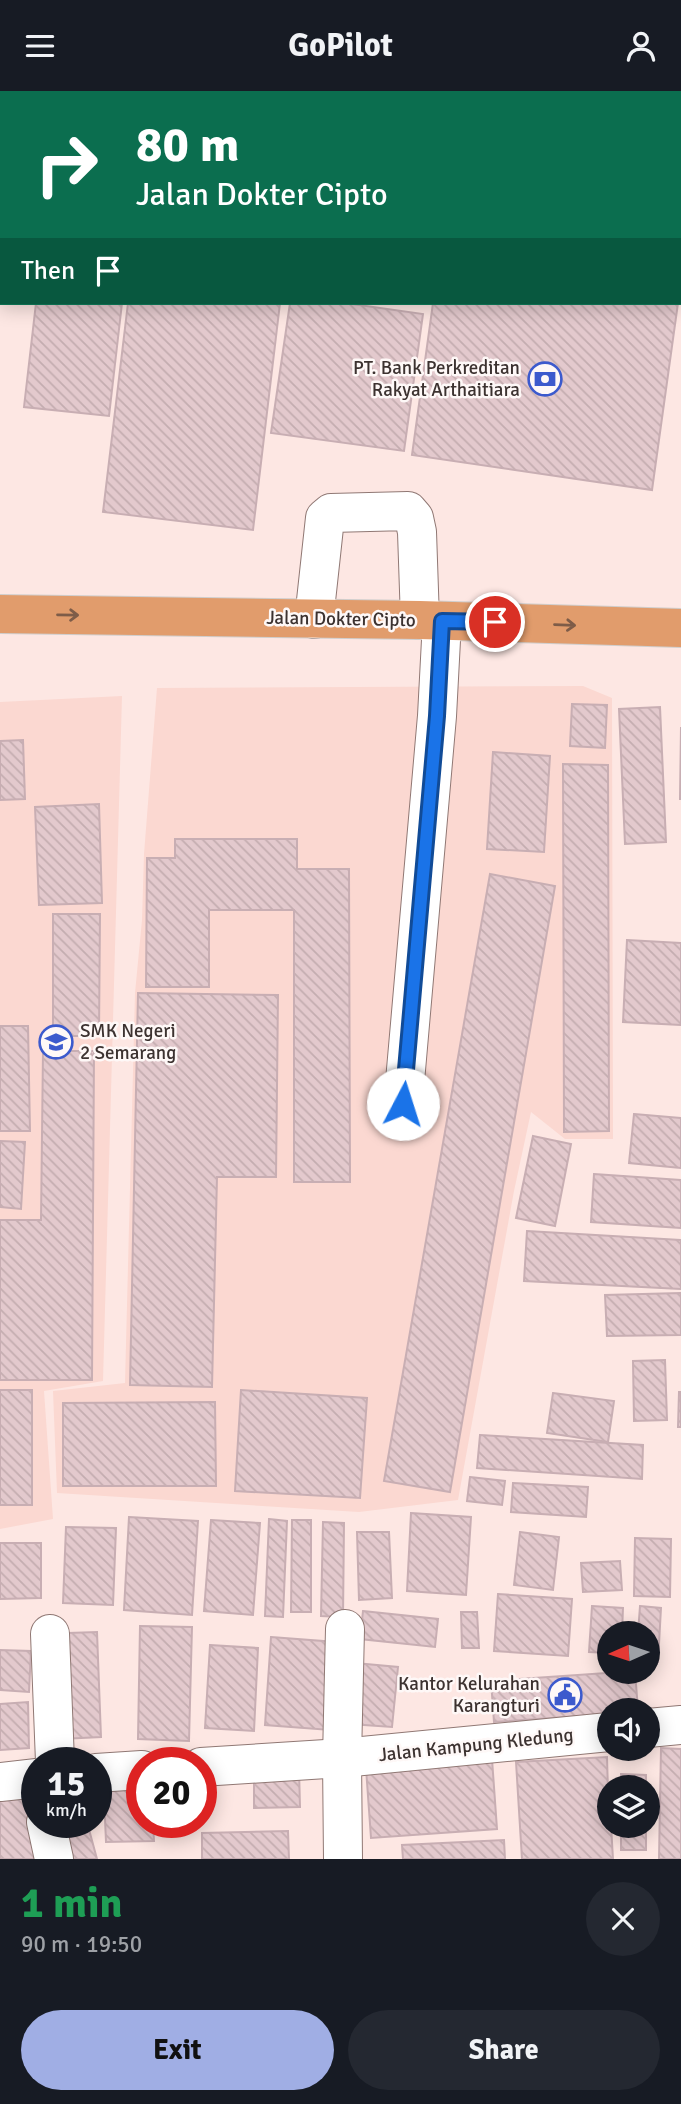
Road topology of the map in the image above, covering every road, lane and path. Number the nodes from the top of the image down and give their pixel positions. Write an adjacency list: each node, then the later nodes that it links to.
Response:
1 (0, 614): 2 (highway, Jalan Dokter Cipto, one-way to 2)
2 (314, 619): 3 (highway, Jalan Dokter Cipto); 3 (street)
3 (431, 620): 4 (highway, Jalan Dokter Cipto, one-way to 4); 5 (street)
4 (681, 628)
5 (403, 1104)
6 (345, 1629): 12 (street)
7 (50, 1634): 11 (street)
8 (681, 1725): 9 (street)
9 (660, 1727)
10 (597, 1733): 12 (street, Jalan Kampung Kledung)
11 (54, 1747)
12 (342, 1758): 13 (street, Jalan Kampung Kledung); 18 (street)
13 (217, 1766)
14 (21, 1780): 15 (street)
15 (0, 1782)
16 (49, 1838): 17 (street)
17 (54, 1859)
18 (343, 1859)

